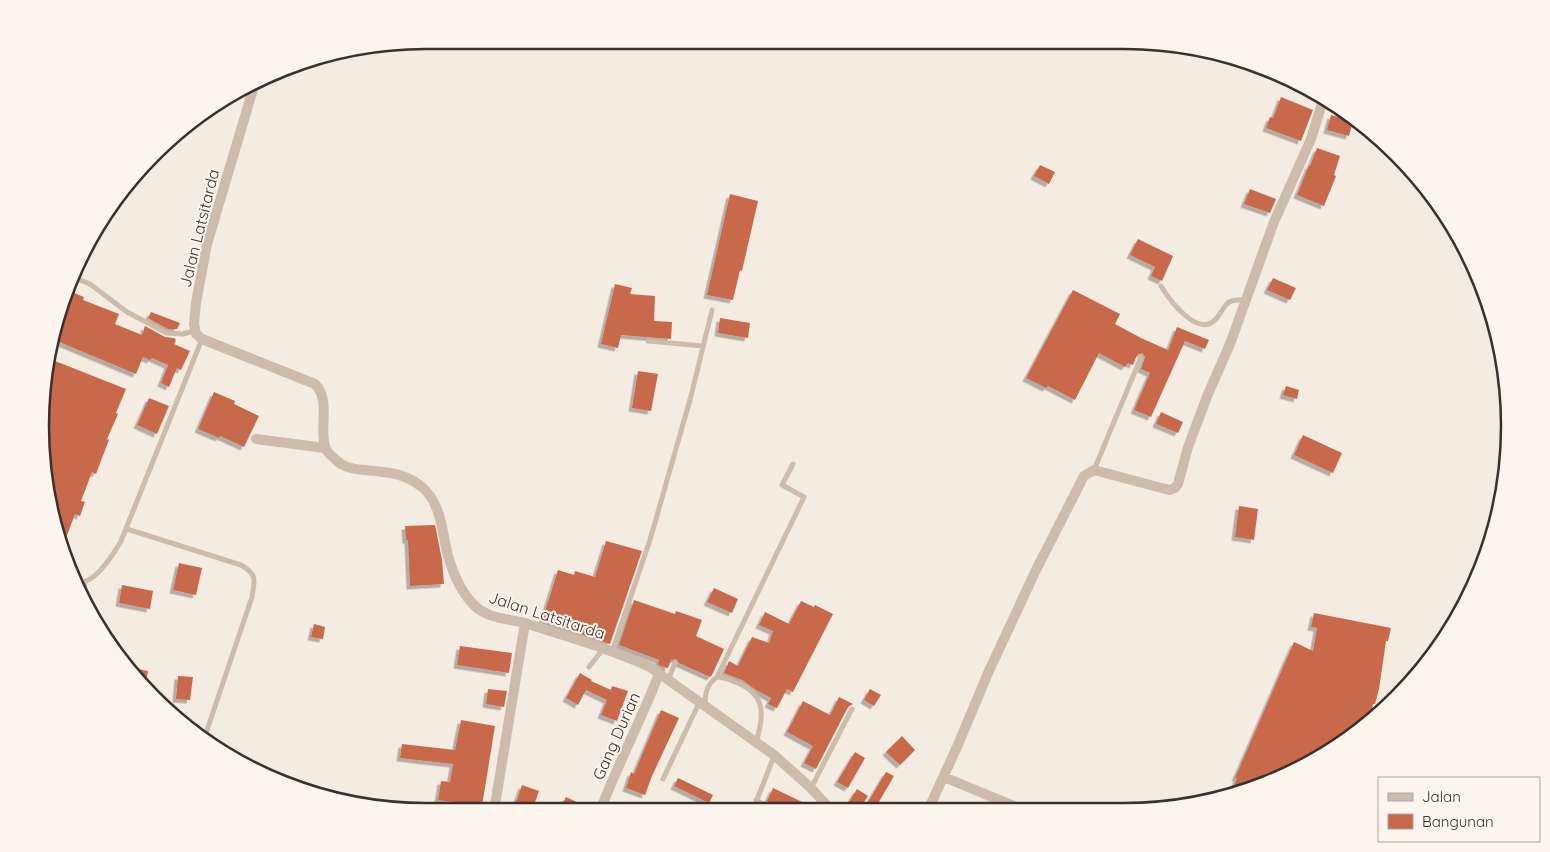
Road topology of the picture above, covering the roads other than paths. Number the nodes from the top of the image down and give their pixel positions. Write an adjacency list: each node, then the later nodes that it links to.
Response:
1 (252, 91): 7 (street, Jalan Latsitarda)
2 (1322, 104): 5 (street)
3 (78, 279): 7 (lane)
4 (1160, 286): 5 (lane)
5 (1246, 300): 15 (street)
6 (712, 310): 10 (lane)
7 (194, 331): 8 (street)
8 (202, 339): 13 (street); 16 (lane)
9 (648, 341): 10 (lane)
10 (703, 346): 20 (lane)
11 (1140, 357): 15 (lane)
12 (256, 439): 13 (street)
13 (325, 448): 19 (street, Jalan Latsitarda)
14 (793, 464): 24 (lane)
15 (1094, 470): 30 (street)
16 (127, 529): 17 (lane); 27 (lane)
17 (85, 582): 18 (lane)
18 (84, 586)
19 (525, 623): 20 (street, Jalan Latsitarda); 34 (street)
20 (608, 651): 22 (lane); 23 (street, Jalan Latsitarda)
21 (675, 664): 23 (lane)
22 (589, 667)
23 (664, 677): 25 (street, Jalan Latsitarda); 35 (street, Gang Durian)
24 (717, 677): 25 (lane); 28 (lane)
25 (702, 705): 28 (street, Jalan Latsitarda); 31 (lane)
26 (852, 709): 32 (lane)
27 (206, 733)
28 (756, 742): 29 (street, Jalan Latsitarda)
29 (774, 755): 32 (street, Jalan Latsitarda); 33 (lane)
30 (944, 777): 39 (street); 40 (street)
31 (663, 779)
32 (811, 788): 38 (street, Jalan Latsitarda)
33 (756, 800): 36 (lane); 37 (lane)
34 (495, 803)
35 (603, 803)
36 (755, 803)
37 (761, 803)
38 (822, 803)
39 (931, 803)
40 (1007, 803)

